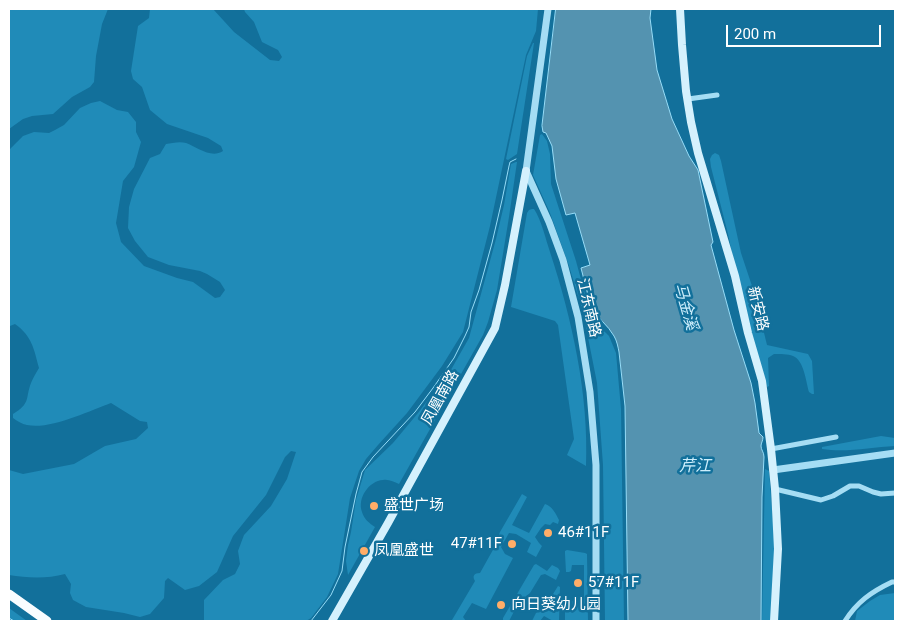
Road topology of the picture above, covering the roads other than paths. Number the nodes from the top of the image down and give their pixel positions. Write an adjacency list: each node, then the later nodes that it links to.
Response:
1 (548, 9): 5 (street)
2 (680, 9): 4 (main road, 新安路)
3 (717, 95): 4 (street)
4 (688, 99): 7 (main road, 新安路)
5 (526, 171): 15 (main road, 凤凰南路); 16 (street, 江东南路)
6 (836, 437): 7 (street)
7 (771, 449): 9 (main road, 新安路)
8 (895, 453): 9 (street)
9 (773, 470): 10 (main road, 新安路)
10 (775, 489): 11 (street); 17 (main road, 新安路)
11 (895, 493)
12 (895, 582): 18 (street)
13 (9, 594): 14 (highway)
14 (47, 621)
15 (332, 621)
16 (596, 621)
17 (774, 621)
18 (845, 621)

